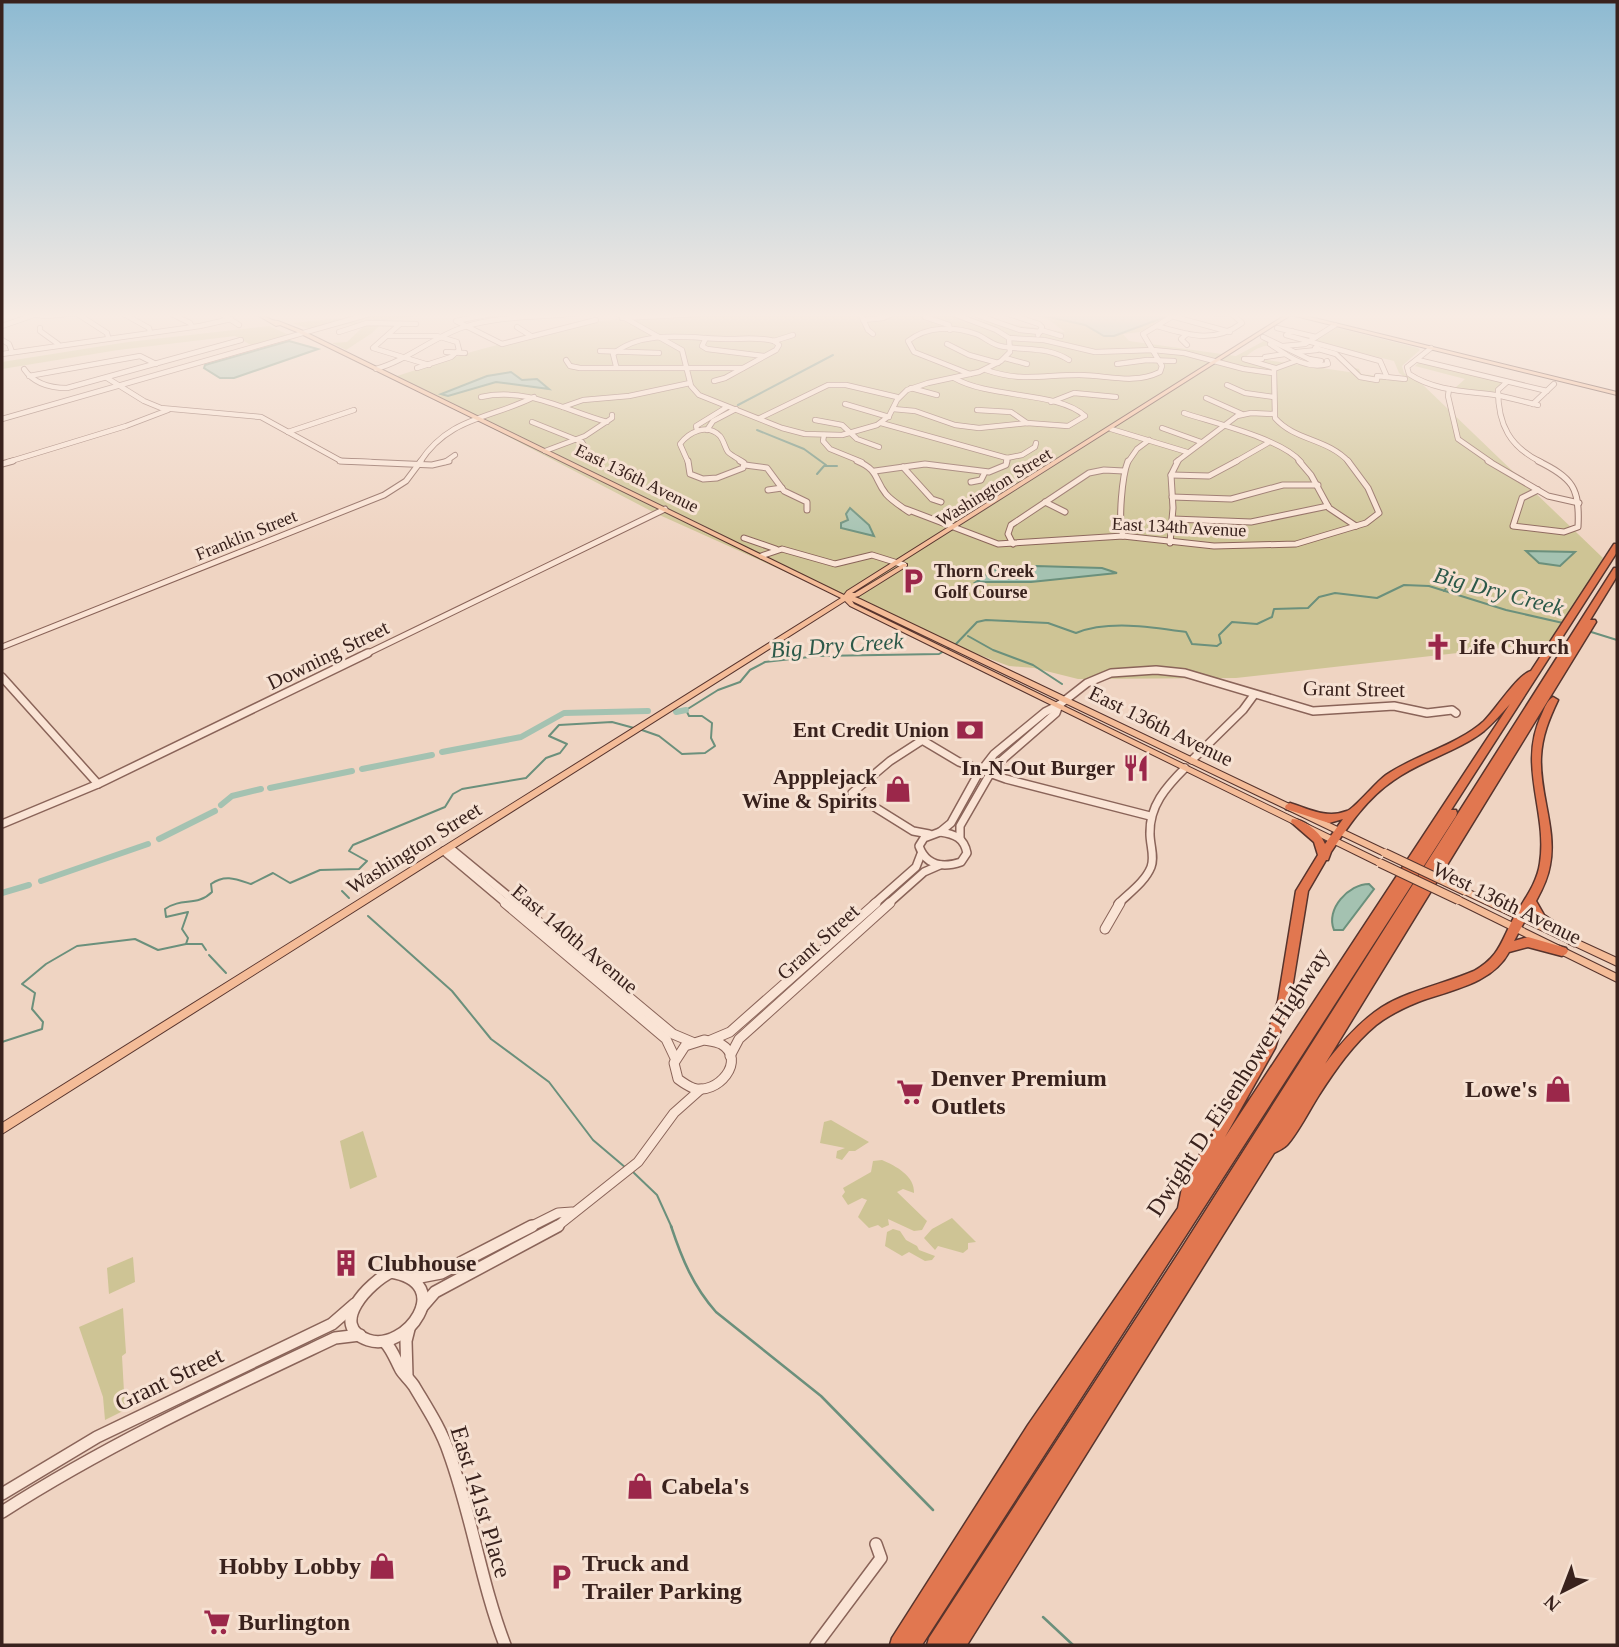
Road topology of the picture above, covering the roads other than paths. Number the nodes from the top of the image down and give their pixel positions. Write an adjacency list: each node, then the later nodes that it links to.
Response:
1 (1449, 389): 81 (street)
2 (103, 390): 43 (street)
3 (127, 390): 34 (street)
4 (418, 390): 44 (main road, East 136th Avenue)
5 (654, 390): 30 (street)
6 (696, 390): 31 (street)
7 (816, 390): 42 (street)
8 (869, 390): 24 (street)
9 (907, 390): 24 (street)
10 (916, 390): 20 (street)
11 (982, 390): 28 (street)
12 (1176, 390): 52 (main road, Washington Street)
13 (1176, 390): 52 (main road, Washington Street)
14 (1238, 390): 26 (street)
15 (1274, 390): 26 (street)
16 (1455, 390): 21 (street)
17 (1499, 390): 21 (street)
18 (1542, 390): 19 (street)
19 (1547, 391): 21 (street)
20 (937, 396)
21 (1498, 396): 85 (street)
22 (481, 397): 23 (street)
23 (534, 397): 30 (street); 44 (street, Franklin Street)
24 (897, 397): 33 (street)
25 (1116, 397): 28 (street)
26 (1274, 397): 39 (street)
27 (1206, 398): 38 (street)
28 (1051, 402): 49 (street)
29 (845, 404): 41 (street)
30 (563, 407): 47 (street)
31 (728, 407): 32 (street); 53 (street)
32 (736, 409): 42 (street); 54 (street)
33 (893, 409): 41 (street); 49 (street)
34 (168, 410): 55 (street); 69 (street)
35 (354, 410): 55 (street)
36 (977, 410): 49 (street)
37 (1184, 413): 50 (street)
38 (1242, 414): 39 (street); 50 (street)
39 (1273, 414): 91 (street)
40 (612, 415): 47 (street)
41 (889, 417): 48 (street)
42 (760, 418): 57 (street)
43 (2, 419)
44 (477, 419): 64 (main road, East 136th Avenue); 70 (street, Franklin Street)
45 (816, 420): 56 (street)
46 (533, 422): 58 (street)
47 (607, 422): 58 (street)
48 (881, 423): 56 (street); 67 (street)
49 (1027, 423)
50 (1224, 426): 60 (street); 62 (street)
51 (1162, 428): 60 (street)
52 (1116, 429): 59 (street); 92 (main road, Washington Street)
53 (697, 430): 54 (street); 71 (street)
54 (708, 430): 71 (street)
55 (288, 432): 70 (street)
56 (851, 433): 57 (street); 63 (street)
57 (824, 435): 73 (street, East 134th Avenue)
58 (577, 440): 64 (street); 68 (street)
59 (1149, 440): 65 (street); 74 (street)
60 (1201, 442): 65 (street)
61 (1036, 443): 67 (street)
62 (1268, 443): 76 (street); 78 (street)
63 (879, 447)
64 (547, 452): 87 (main road, East 136th Avenue)
65 (1187, 452): 76 (street)
66 (455, 455): 70 (street)
67 (1007, 458): 75 (street)
68 (593, 462)
69 (2, 464)
70 (420, 465): 107 (street, Franklin Street)
71 (745, 465): 79 (street)
72 (903, 467): 73 (street); 75 (street); 83 (street)
73 (875, 471): 92 (street, East 134th Avenue)
74 (1124, 471): 84 (street); 93 (street)
75 (985, 472): 77 (street)
76 (1171, 475): 82 (street)
77 (971, 482)
78 (1318, 485): 82 (street); 86 (street)
79 (782, 488): 80 (street); 88 (street)
80 (768, 490)
81 (1538, 490): 85 (street); 85 (street)
82 (1172, 497): 90 (street)
83 (941, 502)
84 (1045, 502): 89 (street); 96 (street)
85 (1579, 503)
86 (1328, 506): 90 (street); 91 (street)
87 (665, 509): 99 (main road, East 136th Avenue); 119 (street, Downing Street)
88 (807, 510)
89 (1065, 512)
90 (1173, 519): 95 (street)
91 (1356, 526): 95 (street, East 134th Avenue)
92 (954, 530): 96 (street, East 134th Avenue); 101 (main road, Washington Street)
93 (1123, 536): 95 (street, East 134th Avenue); 96 (street, East 134th Avenue)
94 (744, 538): 98 (street)
95 (1170, 543)
96 (1013, 544)
97 (1617, 546): 105 (highway, Dwight D. Eisenhower Highway)
98 (776, 549): 99 (street); 101 (street)
99 (761, 556): 104 (main road, East 136th Avenue)
100 (1617, 558): 105 (highway)
101 (900, 564): 104 (main road, Washington Street)
102 (1617, 570): 105 (highway)
103 (1617, 581): 105 (highway, Dwight D. Eisenhower Highway)
104 (846, 598): 106 (main road, East 136th Avenue); 130 (main road, Washington Street)
105 (1577, 627): 109 (highway, Dwight D. Eisenhower Highway); 110 (highway, Dwight D. Eisenhower Highway); 168 (highway); 169 (highway)
106 (925, 636): 108 (main road, East 136th Avenue)
107 (2, 647)
108 (967, 656): 113 (main road, East 136th Avenue)
109 (1573, 657): 136 (highway); 152 (highway, Dwight D. Eisenhower Highway)
110 (1538, 670): 121 (highway); 154 (highway, Dwight D. Eisenhower Highway)
111 (2, 677): 119 (street)
112 (1254, 695): 113 (street, Grant Street); 114 (street, Grant Street); 115 (street)
113 (1063, 702): 115 (main road, East 136th Avenue); 116 (main road, East 136th Avenue); 117 (street, Grant Street); 118 (street, Grant Street)
114 (1454, 712)
115 (1192, 761): 120 (main road, East 136th Avenue)
116 (1185, 768): 122 (street); 123 (main road, East 136th Avenue)
117 (981, 769): 118 (street); 125 (street); 126 (street, Grant Street)
118 (991, 773): 122 (street); 129 (street, Grant Street)
119 (98, 783): 124 (street, Downing Street)
120 (1290, 807): 121 (highway); 128 (main road, East 136th Avenue)
121 (1355, 813): 128 (highway)
122 (1150, 816): 138 (street)
123 (1296, 822): 128 (main road, East 136th Avenue); 133 (highway)
124 (2, 824)
125 (913, 831): 127 (street); 131 (street)
126 (940, 832): 127 (street); 129 (street)
127 (929, 834): 131 (street)
128 (1338, 836): 132 (main road, East 136th Avenue); 133 (highway); 134 (main road, East 136th Avenue)
129 (960, 838): 135 (street)
130 (447, 850): 145 (street, East 140th Avenue); 147 (street, East 140th Avenue); 151 (main road, Washington Street)
131 (920, 850): 135 (street); 144 (street, Grant Street)
132 (1385, 853): 137 (main road, West 136th Avenue, bridge)
133 (1324, 857): 154 (highway)
134 (1380, 863): 137 (main road, West 136th Avenue, bridge)
135 (940, 865): 146 (street, Grant Street)
136 (1530, 901): 137 (highway); 139 (highway)
137 (1517, 922): 139 (main road, West 136th Avenue); 140 (highway); 141 (main road, West 136th Avenue)
138 (1105, 929)
139 (1574, 941): 142 (main road, West 136th Avenue)
140 (1504, 948): 141 (highway); 152 (highway)
141 (1563, 951): 143 (main road, West 136th Avenue)
142 (1617, 962)
143 (1617, 978)
144 (711, 1040): 145 (street); 146 (street)
145 (692, 1042): 147 (street)
146 (730, 1056): 149 (street)
147 (675, 1058): 148 (street)
148 (678, 1079): 149 (street); 150 (street)
149 (701, 1089): 150 (street)
150 (680, 1103): 153 (street)
151 (2, 1129)
152 (1268, 1150): 170 (highway, Dwight D. Eisenhower Highway)
153 (572, 1212): 155 (street); 157 (street)
154 (1184, 1212): 167 (highway, Dwight D. Eisenhower Highway)
155 (415, 1278): 156 (street); 157 (street)
156 (355, 1304): 159 (street); 162 (street, Grant Street)
157 (422, 1307): 158 (street)
158 (410, 1327): 160 (street); 161 (street)
159 (360, 1335): 160 (street); 163 (street, Grant Street)
160 (385, 1342): 161 (street, East 141st Place)
161 (407, 1376): 165 (street, East 141st Place)
162 (2, 1494)
163 (2, 1512)
164 (876, 1544): 166 (street)
165 (505, 1645)
166 (816, 1645)
167 (899, 1645)
168 (911, 1645)
169 (936, 1645)
170 (956, 1645)

